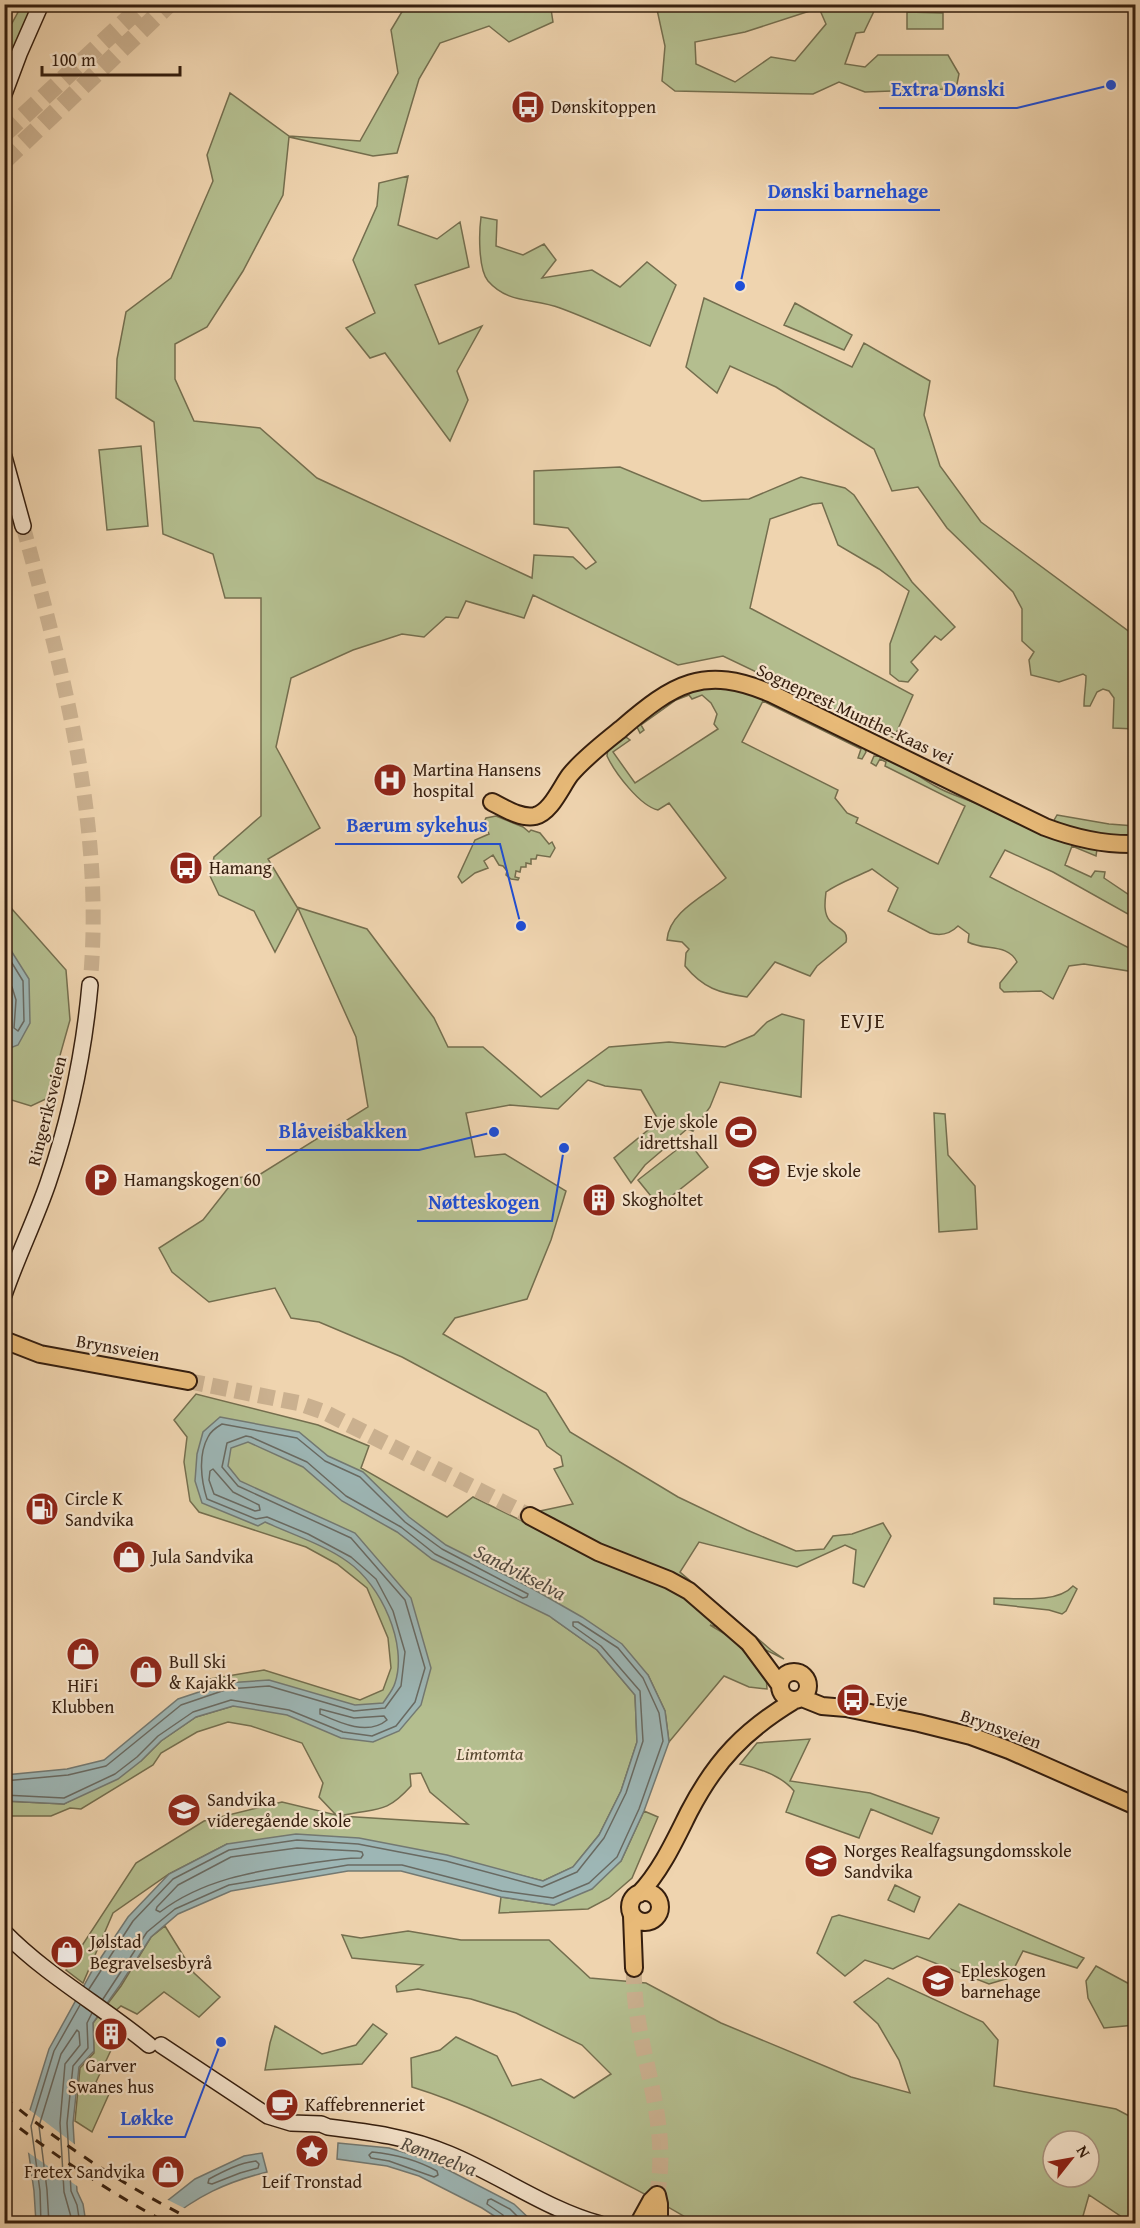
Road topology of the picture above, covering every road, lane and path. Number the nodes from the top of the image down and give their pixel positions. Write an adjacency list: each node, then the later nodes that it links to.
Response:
1 (41, 4): 2 (main road)
2 (5, 93)
3 (4, 457): 4 (main road)
4 (23, 526)
5 (492, 802): 6 (main road, Sogneprest Munthe-Kaas vei)
6 (1136, 844)
7 (90, 985): 8 (main road, Ringeriksveien)
8 (8, 1280): 9 (main road, Ringeriksveien)
9 (4, 1295)
10 (4, 1340): 11 (main road, Brynsveien)
11 (40, 1354): 12 (main road, Brynsveien); 13 (main road, Brynsveien)
12 (4, 1355)
13 (188, 1381)
14 (530, 1516): 15 (main road)
15 (749, 1643): 16 (main road); 17 (main road)
16 (792, 1673): 17 (main road); 18 (main road)
17 (781, 1688): 18 (main road); 19 (main road)
18 (801, 1694): 19 (main road); 20 (main road, Brynsveien)
19 (761, 1721): 21 (main road)
20 (1136, 1806)
21 (671, 1848): 22 (main road); 23 (main road)
22 (639, 1894): 23 (main road); 24 (main road)
23 (656, 1898): 25 (main road)
24 (632, 1916): 25 (main road); 25 (main road)
25 (650, 1921)
26 (4, 1932): 27 (main road)
27 (600, 2223)

